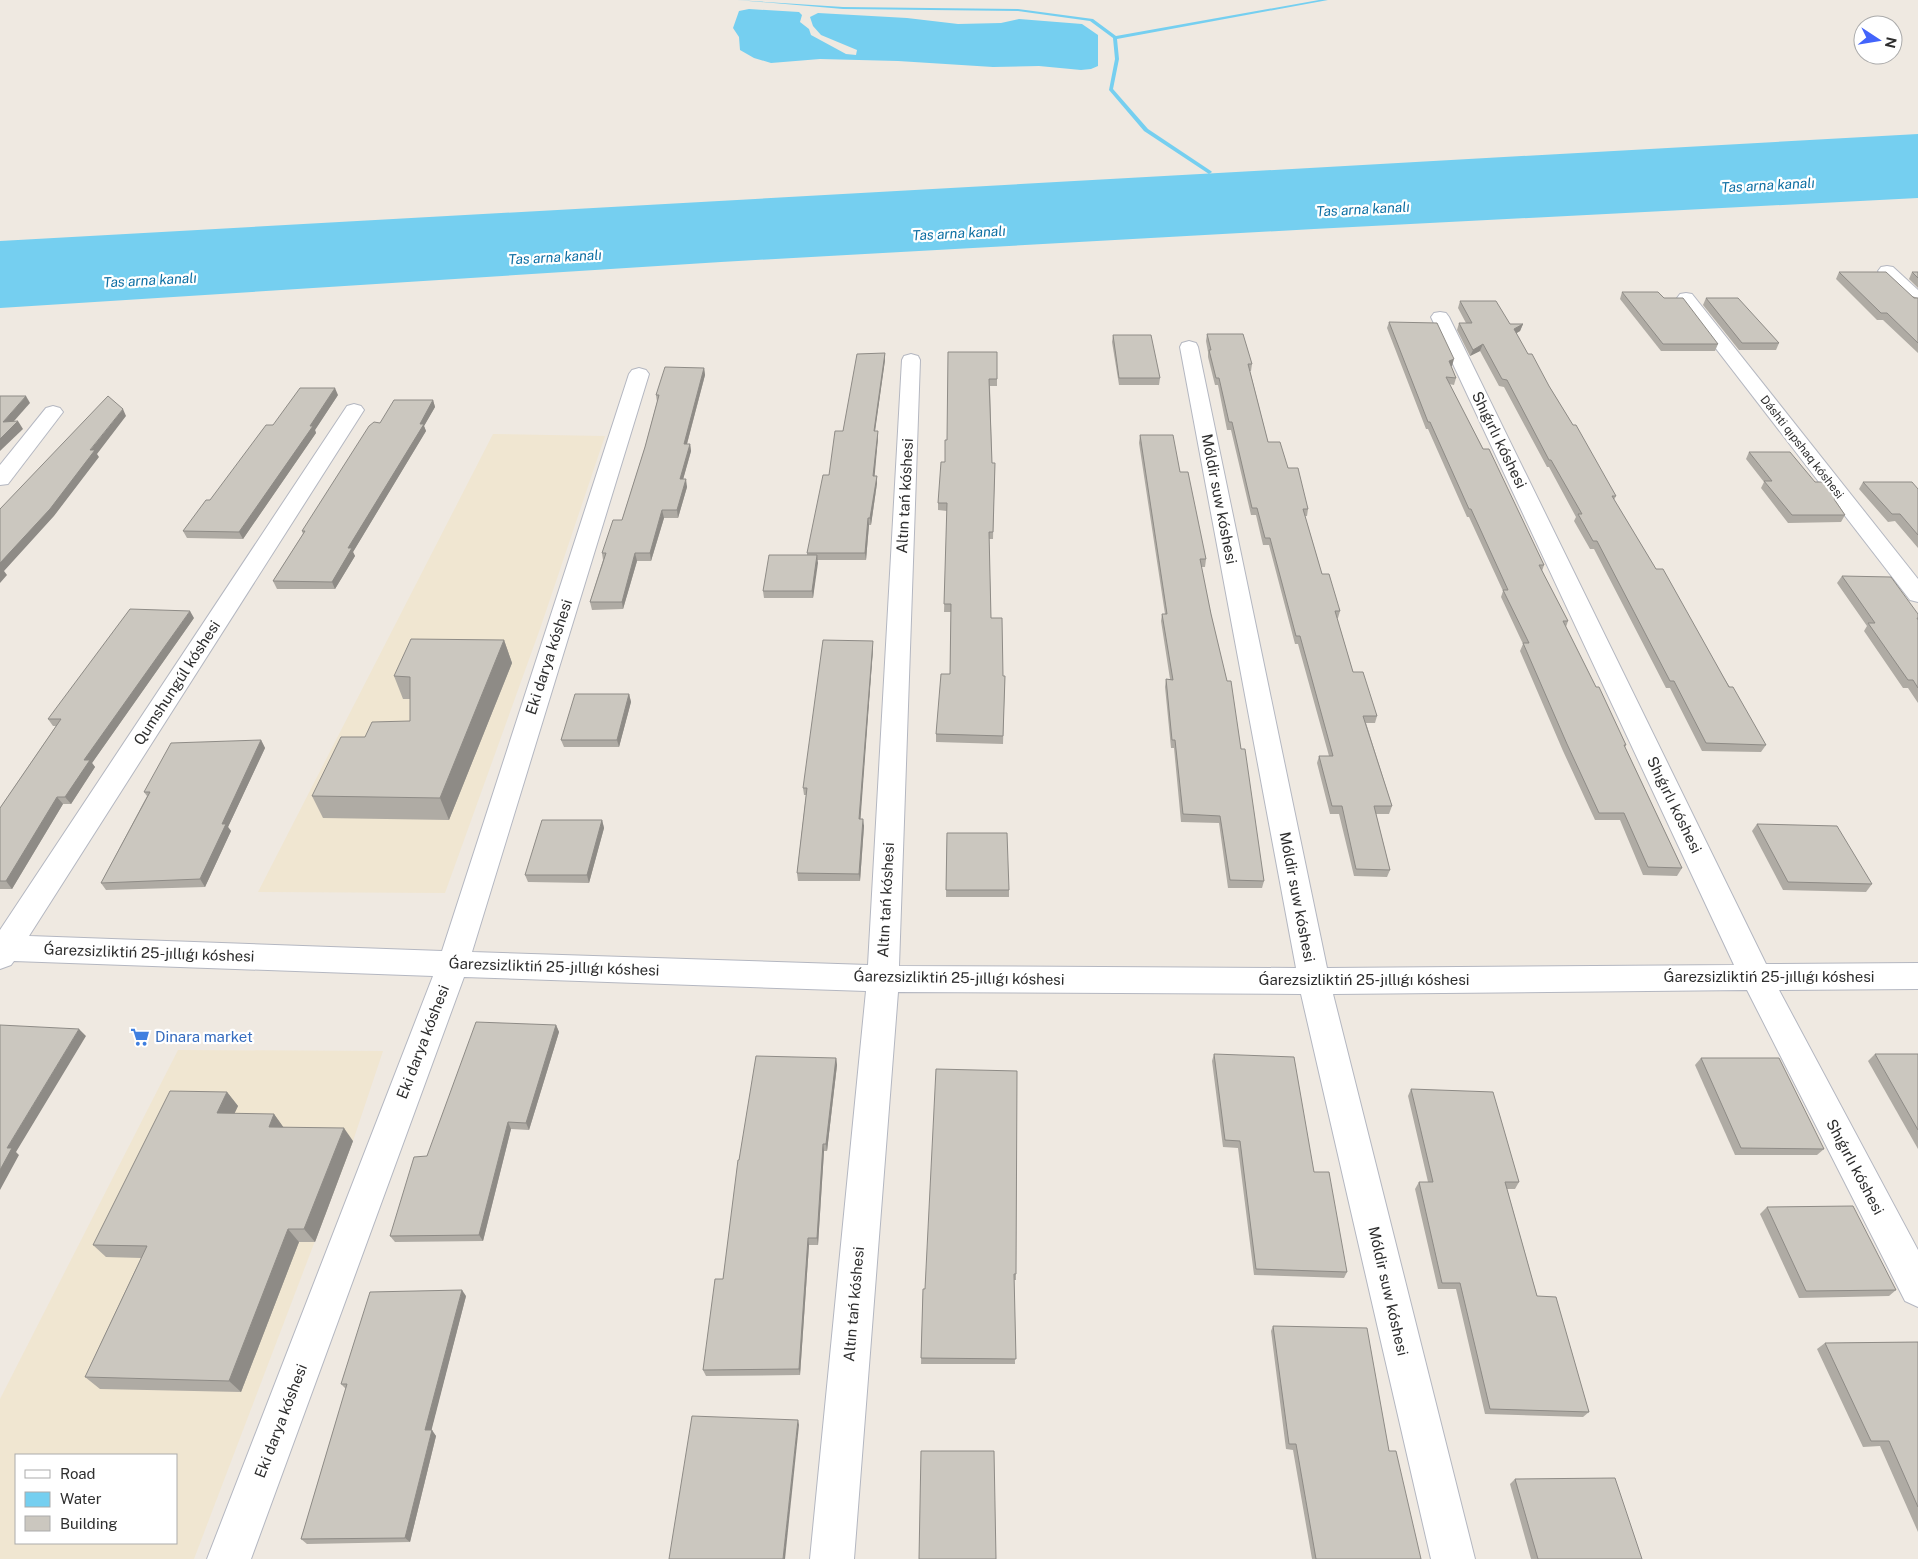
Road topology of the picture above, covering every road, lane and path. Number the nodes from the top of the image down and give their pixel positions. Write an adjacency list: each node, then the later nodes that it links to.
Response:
1 (1886, 271): 3 (street)
2 (1686, 298): 11 (street, Dáshti qıpshaq kóshesi)
3 (1918, 300)
4 (1440, 317): 15 (street, Shıǵırlı kóshesi)
5 (1189, 347): 17 (street, Móldir suw kóshesi)
6 (911, 360): 16 (street, Altın tań kóshesi)
7 (638, 374): 13 (street, Eki darya kóshesi)
8 (354, 410): 12 (street, Qumshungúl kóshesi)
9 (53, 412): 10 (street)
10 (0, 479)
11 (1918, 595)
12 (2, 951): 13 (street, Ǵarezsizliktiń 25-jıllıǵı kóshesi)
13 (452, 964): 16 (street, Ǵarezsizliktiń 25-jıllıǵı kóshesi); 19 (street, Eki darya kóshesi)
14 (1918, 976): 15 (street, Ǵarezsizliktiń 25-jıllıǵı kóshesi)
15 (1756, 977): 17 (street, Ǵarezsizliktiń 25-jıllıǵı kóshesi); 18 (street, Shıǵırlı kóshesi)
16 (883, 979): 17 (street, Ǵarezsizliktiń 25-jıllıǵı kóshesi); 20 (street, Altın tań kóshesi)
17 (1314, 981): 21 (street, Móldir suw kóshesi)
18 (1918, 1288)
19 (229, 1559)
20 (832, 1559)
21 (1452, 1559)

